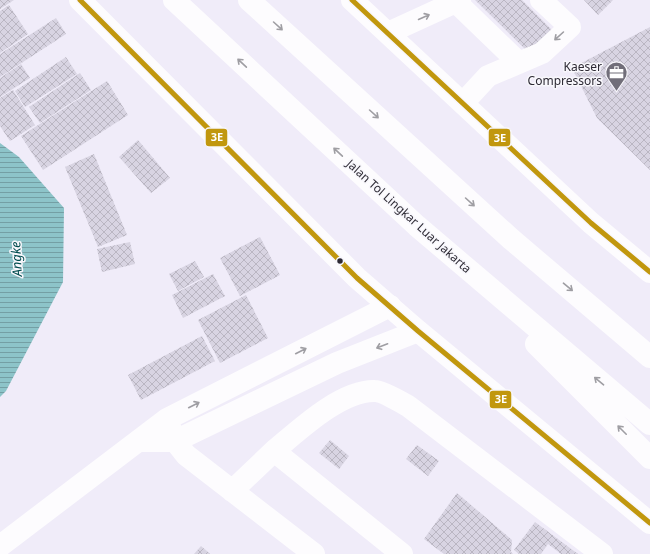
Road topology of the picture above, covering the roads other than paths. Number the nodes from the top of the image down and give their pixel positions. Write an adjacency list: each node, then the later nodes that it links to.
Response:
1 (80, 0): 12 (main road)
2 (174, 0): 10 (main road, Jalan Tol Lingkar Luar Jakarta, one-way to 2)
3 (249, 0): 14 (main road, one-way to 14)
4 (352, 0): 7 (main road)
5 (541, 0): 8 (main road, one-way to 8)
6 (458, 1): 7 (main road, one-way to 6); 8 (main road)
7 (388, 33): 9 (main road)
8 (518, 62): 9 (main road)
9 (463, 103): 11 (main road)
10 (417, 226): 16 (main road, Jalan Tol Lingkar Luar Jakarta, one-way to 10); 20 (main road, one-way to 10)
11 (650, 272)
12 (390, 306): 13 (main road); 15 (main road, one-way to 12)
13 (418, 332): 18 (main road, one-way to 18); 22 (main road)
14 (650, 357)
15 (167, 419): 17 (main road); 18 (main road)
16 (650, 424)
17 (138, 441): 18 (main road); 23 (main road)
18 (175, 441): 21 (main road)
19 (274, 451): 21 (main road); 25 (main road); 26 (main road)
20 (650, 458)
21 (232, 491): 24 (main road)
22 (650, 523)
23 (0, 546)
24 (314, 554)
25 (402, 554)
26 (602, 554)

